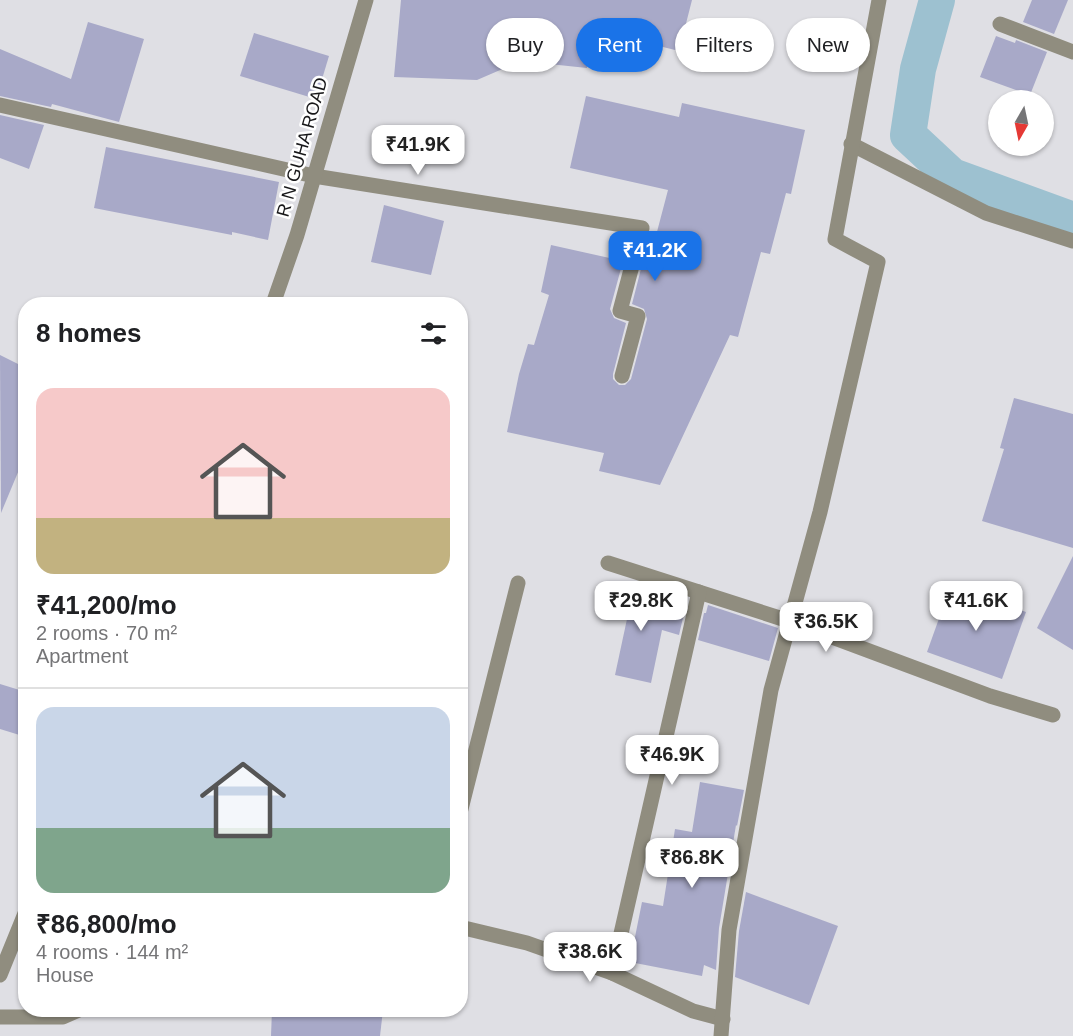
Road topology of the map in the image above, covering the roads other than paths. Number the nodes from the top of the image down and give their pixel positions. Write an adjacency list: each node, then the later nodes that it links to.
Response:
1 (366, 0): 7 (street, R N GUHA ROAD)
2 (879, 0): 6 (street)
3 (1000, 24): 4 (street)
4 (1073, 52)
5 (0, 105): 7 (street)
6 (851, 144): 8 (street); 14 (street)
7 (314, 176): 9 (street, R N GUHA ROAD); 10 (street)
8 (1073, 242)
9 (275, 297)
10 (622, 376)
11 (608, 563): 13 (street)
12 (518, 584): 16 (street)
13 (699, 592): 14 (street); 19 (street)
14 (789, 621): 15 (street); 25 (street)
15 (1053, 715)
16 (468, 781)
17 (468, 929): 19 (street)
18 (18, 931): 20 (street)
19 (612, 973): 25 (street)
20 (0, 975)
21 (0, 1017): 22 (street)
22 (18, 1017)
23 (18, 1017): 24 (street)
24 (63, 1017)
25 (723, 1019): 26 (street)
26 (721, 1036)

